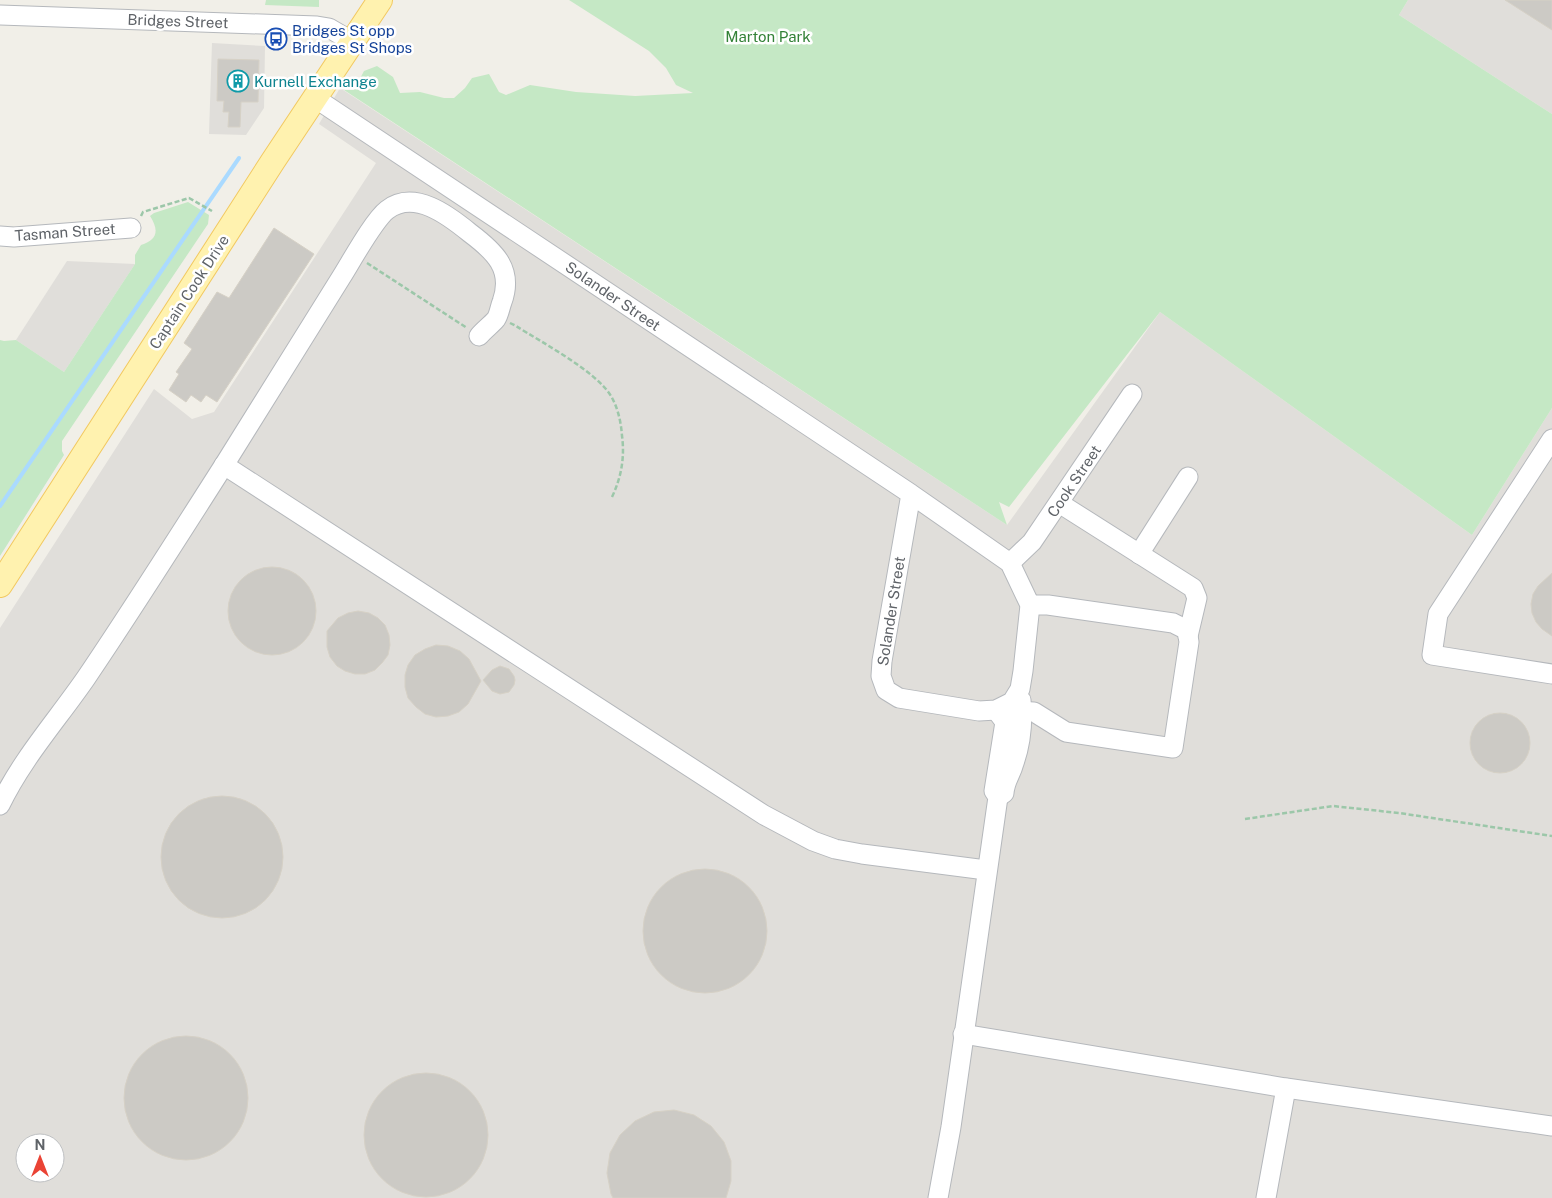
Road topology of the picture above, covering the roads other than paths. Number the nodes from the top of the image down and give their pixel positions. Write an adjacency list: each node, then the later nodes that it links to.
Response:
1 (380, 0): 3 (main road, Captain Cook Drive)
2 (0, 15): 3 (street, Bridges Street)
3 (353, 42): 4 (main road, Captain Cook Drive)
4 (315, 98): 12 (street, Solander Street); 16 (main road, Captain Cook Drive)
5 (131, 228): 6 (street, Tasman Street)
6 (0, 236)
7 (479, 336): 10 (street)
8 (1132, 394): 13 (street, Cook Street)
9 (1552, 439): 19 (street)
10 (224, 465): 24 (street); 25 (street)
11 (1188, 477): 14 (street)
12 (911, 494): 15 (street, Solander Street); 21 (street, Solander Street)
13 (1059, 503): 14 (street); 15 (street, Cook Street)
14 (1139, 554): 18 (street)
15 (1010, 563): 17 (street, Solander Street)
16 (0, 585)
17 (1030, 605): 18 (street); 20 (street)
18 (1188, 636): 22 (street)
19 (1552, 674)
20 (1020, 689): 21 (street); 22 (street)
21 (996, 710): 22 (street); 23 (street)
22 (1022, 711): 23 (street)
23 (998, 798): 25 (street)
24 (0, 805)
25 (986, 870): 26 (street)
26 (963, 1034): 27 (street); 29 (street)
27 (1286, 1088): 28 (street); 30 (street)
28 (1552, 1126)
29 (938, 1198)
30 (1266, 1198)

